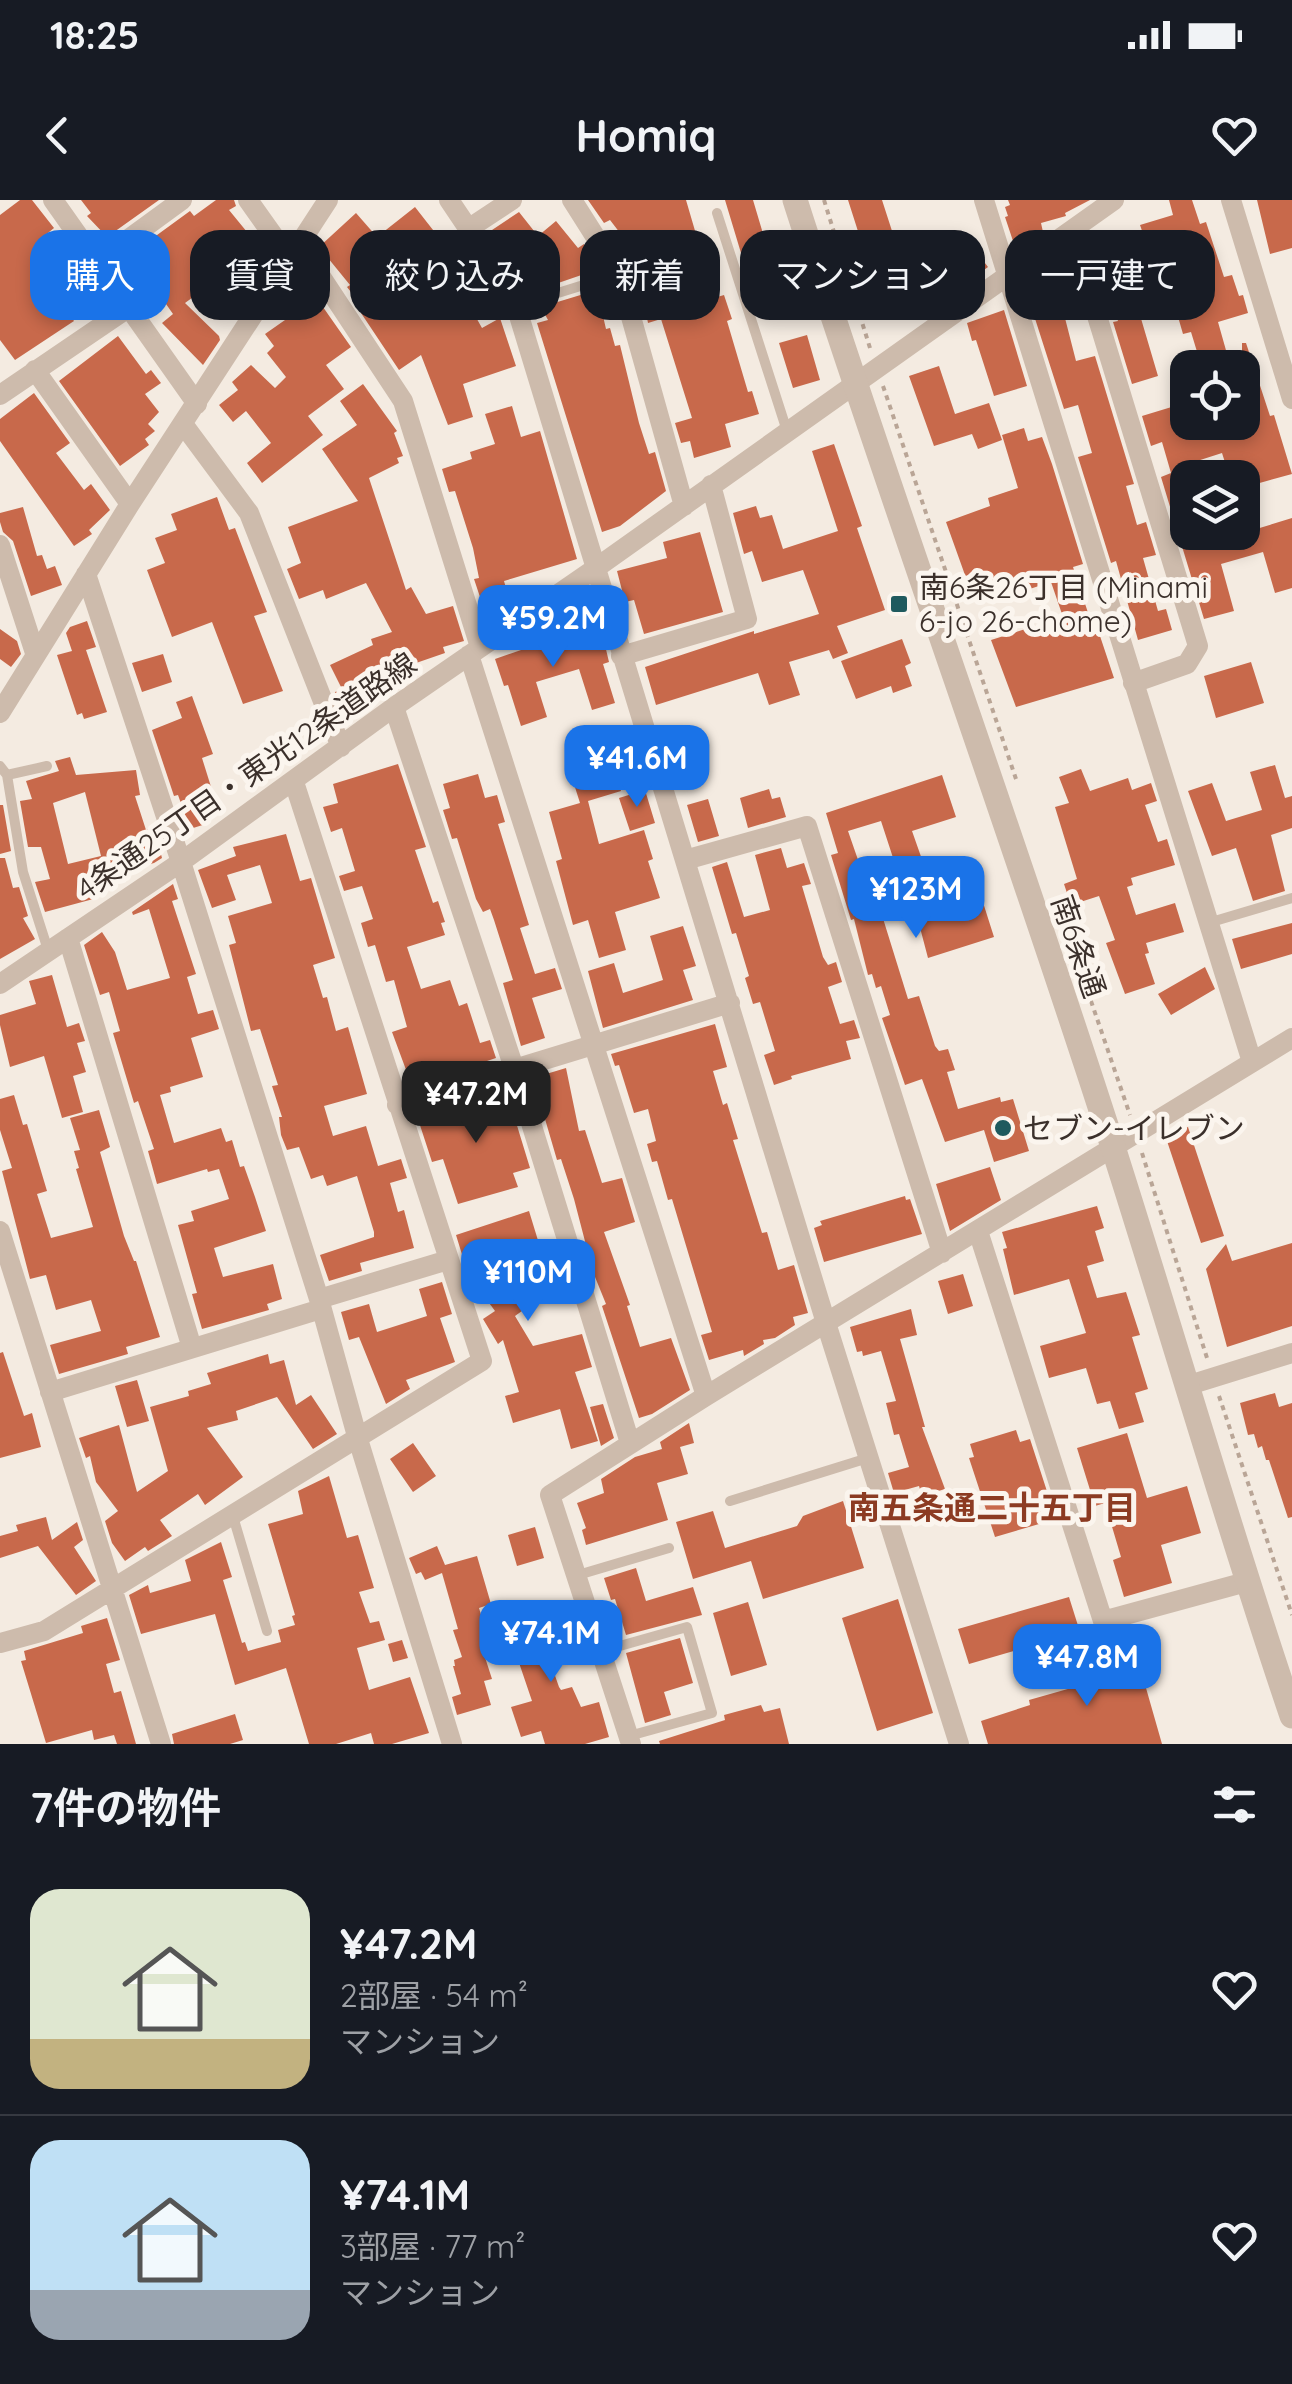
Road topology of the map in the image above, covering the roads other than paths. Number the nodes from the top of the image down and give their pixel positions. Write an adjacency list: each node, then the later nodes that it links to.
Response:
1 (53, 200): 14 (street)
2 (182, 200): 15 (street)
3 (248, 200): 16 (street)
4 (328, 200): 17 (street)
5 (448, 200): 13 (street)
6 (512, 200): 13 (street)
7 (572, 200): 18 (street)
8 (795, 200): 31 (street, 南6条通)
9 (984, 200): 20 (street)
10 (1114, 200): 19 (street, 4条通25丁目・東光12条道路線)
11 (1231, 200): 33 (street)
12 (717, 213): 36 (lane)
13 (468, 229)
14 (75, 230)
15 (141, 230)
16 (275, 230)
17 (309, 230)
18 (591, 230)
19 (1072, 230)
20 (1005, 265)
21 (1005, 276): 31 (street, 4条通25丁目・東光12条道路線)
22 (330, 301): 43 (street)
23 (110, 320): 30 (street)
24 (137, 320): 34 (street)
25 (251, 320): 34 (street)
26 (520, 320): 41 (street)
27 (631, 320): 39 (street)
28 (1022, 320): 46 (street)
29 (1098, 320): 46 (street)
30 (35, 370): 32 (street); 38 (street)
31 (854, 384): 36 (street, 4条通25丁目・東光12条道路線); 66 (street, 南6条通)
32 (0, 395)
33 (1292, 398)
34 (197, 404): 35 (street)
35 (183, 424): 38 (street); 49 (street)
36 (787, 431): 37 (street, 4条通25丁目・東光12条道路線)
37 (710, 485): 39 (street, 4条通25丁目・東光12条道路線); 45 (street)
38 (130, 504): 42 (street)
39 (684, 506): 41 (street, 4条通25丁目・東光12条道路線)
40 (0, 546): 44 (street)
41 (596, 568): 43 (street, 4条通25丁目・東光12条道路線); 45 (street)
42 (86, 574): 44 (street); 54 (street)
43 (474, 651): 47 (street, 4条通25丁目・東光12条道路線); 62 (street)
44 (36, 652): 48 (street)
45 (621, 656): 53 (street)
46 (1132, 683): 56 (street)
47 (394, 707): 49 (street, 4条通25丁目・東光12条道路線); 64 (street)
48 (0, 713)
49 (341, 747): 52 (street, 4条通25丁目・東光12条道路線)
50 (47, 766): 51 (lane)
51 (4, 771): 58 (lane)
52 (294, 782): 54 (street, 4条通25丁目・東光12条道路線); 65 (street)
53 (684, 860): 60 (street); 69 (street)
54 (181, 862): 57 (street, 4条通25丁目・東光12条道路線); 71 (street)
55 (1292, 898): 56 (lane)
56 (1208, 923): 63 (street)
57 (68, 938): 58 (street, 4条通25丁目・東光12条道路線); 73 (street)
58 (49, 951): 59 (street, 4条通25丁目・東光12条道路線)
59 (0, 984)
60 (730, 1003): 62 (street); 72 (street)
61 (1292, 1038): 63 (street)
62 (594, 1044): 64 (street); 77 (street)
63 (1252, 1062): 66 (street)
64 (514, 1068): 65 (street); 79 (street)
65 (397, 1105): 70 (street)
66 (1113, 1147): 68 (street); 75 (street, 南6条通)
67 (0, 1231): 76 (street)
68 (978, 1231): 69 (street); 85 (street)
69 (942, 1253): 72 (street)
70 (448, 1260): 71 (street); 78 (street)
71 (320, 1304): 73 (street); 78 (street)
72 (826, 1323): 77 (street); 80 (street)
73 (192, 1348): 76 (street)
74 (1292, 1353): 75 (street)
75 (1186, 1386): 85 (street, 南6条通)
76 (50, 1392): 86 (street)
77 (706, 1396): 79 (street)
78 (357, 1436): 82 (street); 93 (street)
79 (630, 1443): 84 (street)
80 (869, 1458): 81 (lane); 94 (street)
81 (730, 1501)
82 (232, 1514): 86 (street); 87 (lane)
83 (669, 1548): 84 (lane)
84 (578, 1574): 89 (street)
85 (1246, 1582): 90 (street, 南6条通)
86 (112, 1588): 88 (street); 92 (street)
87 (267, 1631)
88 (0, 1643)
89 (602, 1651): 91 (street); 91 (lane)
90 (1292, 1716)
91 (630, 1740)
92 (161, 1744)
93 (452, 1744)
94 (960, 1744)

